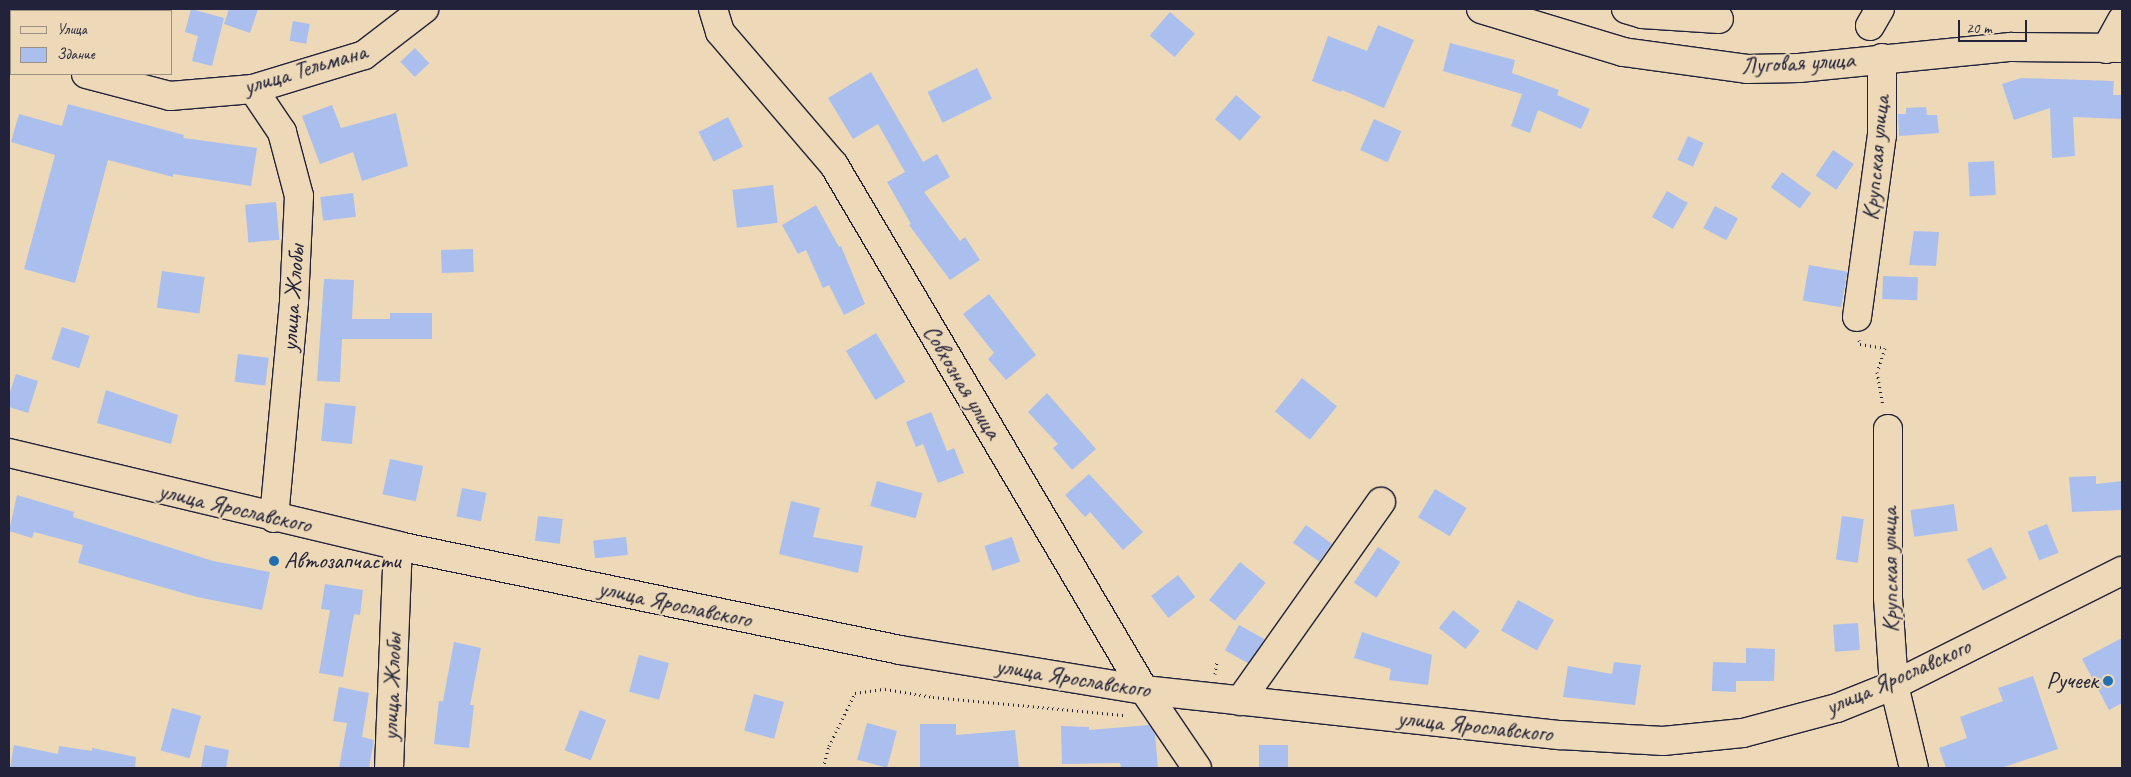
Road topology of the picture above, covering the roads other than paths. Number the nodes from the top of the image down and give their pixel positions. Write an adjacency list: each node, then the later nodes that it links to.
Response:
1 (424, 9): 11 (street, улица Тельмана)
2 (714, 9): 20 (street, Совхозная улица)
3 (1482, 9): 9 (street, Луговая улица)
4 (1626, 9): 5 (street)
5 (1721, 14): 9 (street)
6 (2122, 20): 7 (street)
7 (2114, 48): 8 (street, Луговая улица)
8 (1882, 58): 9 (street, Луговая улица); 12 (street, Крупская улица)
9 (1705, 62)
10 (90, 75): 11 (street, улица Тельмана)
11 (253, 89): 16 (street, улица Жлобы)
12 (1857, 317)
13 (1888, 429): 19 (street, Крупская улица)
14 (9, 453): 16 (street, улица Ярославского)
15 (1380, 502): 21 (street)
16 (274, 518): 17 (street, улица Ярославского)
17 (398, 546): 20 (street, улица Ярославского); 22 (street, улица Жлобы)
18 (2122, 571): 19 (street, улица Ярославского)
19 (1894, 685): 21 (street, улица Ярославского); 24 (street, Крупская улица)
20 (1144, 690): 21 (street, улица Ярославского); 23 (street, Совхозная улица)
21 (1240, 701)
22 (389, 768)
23 (1197, 768)
24 (1914, 768)

